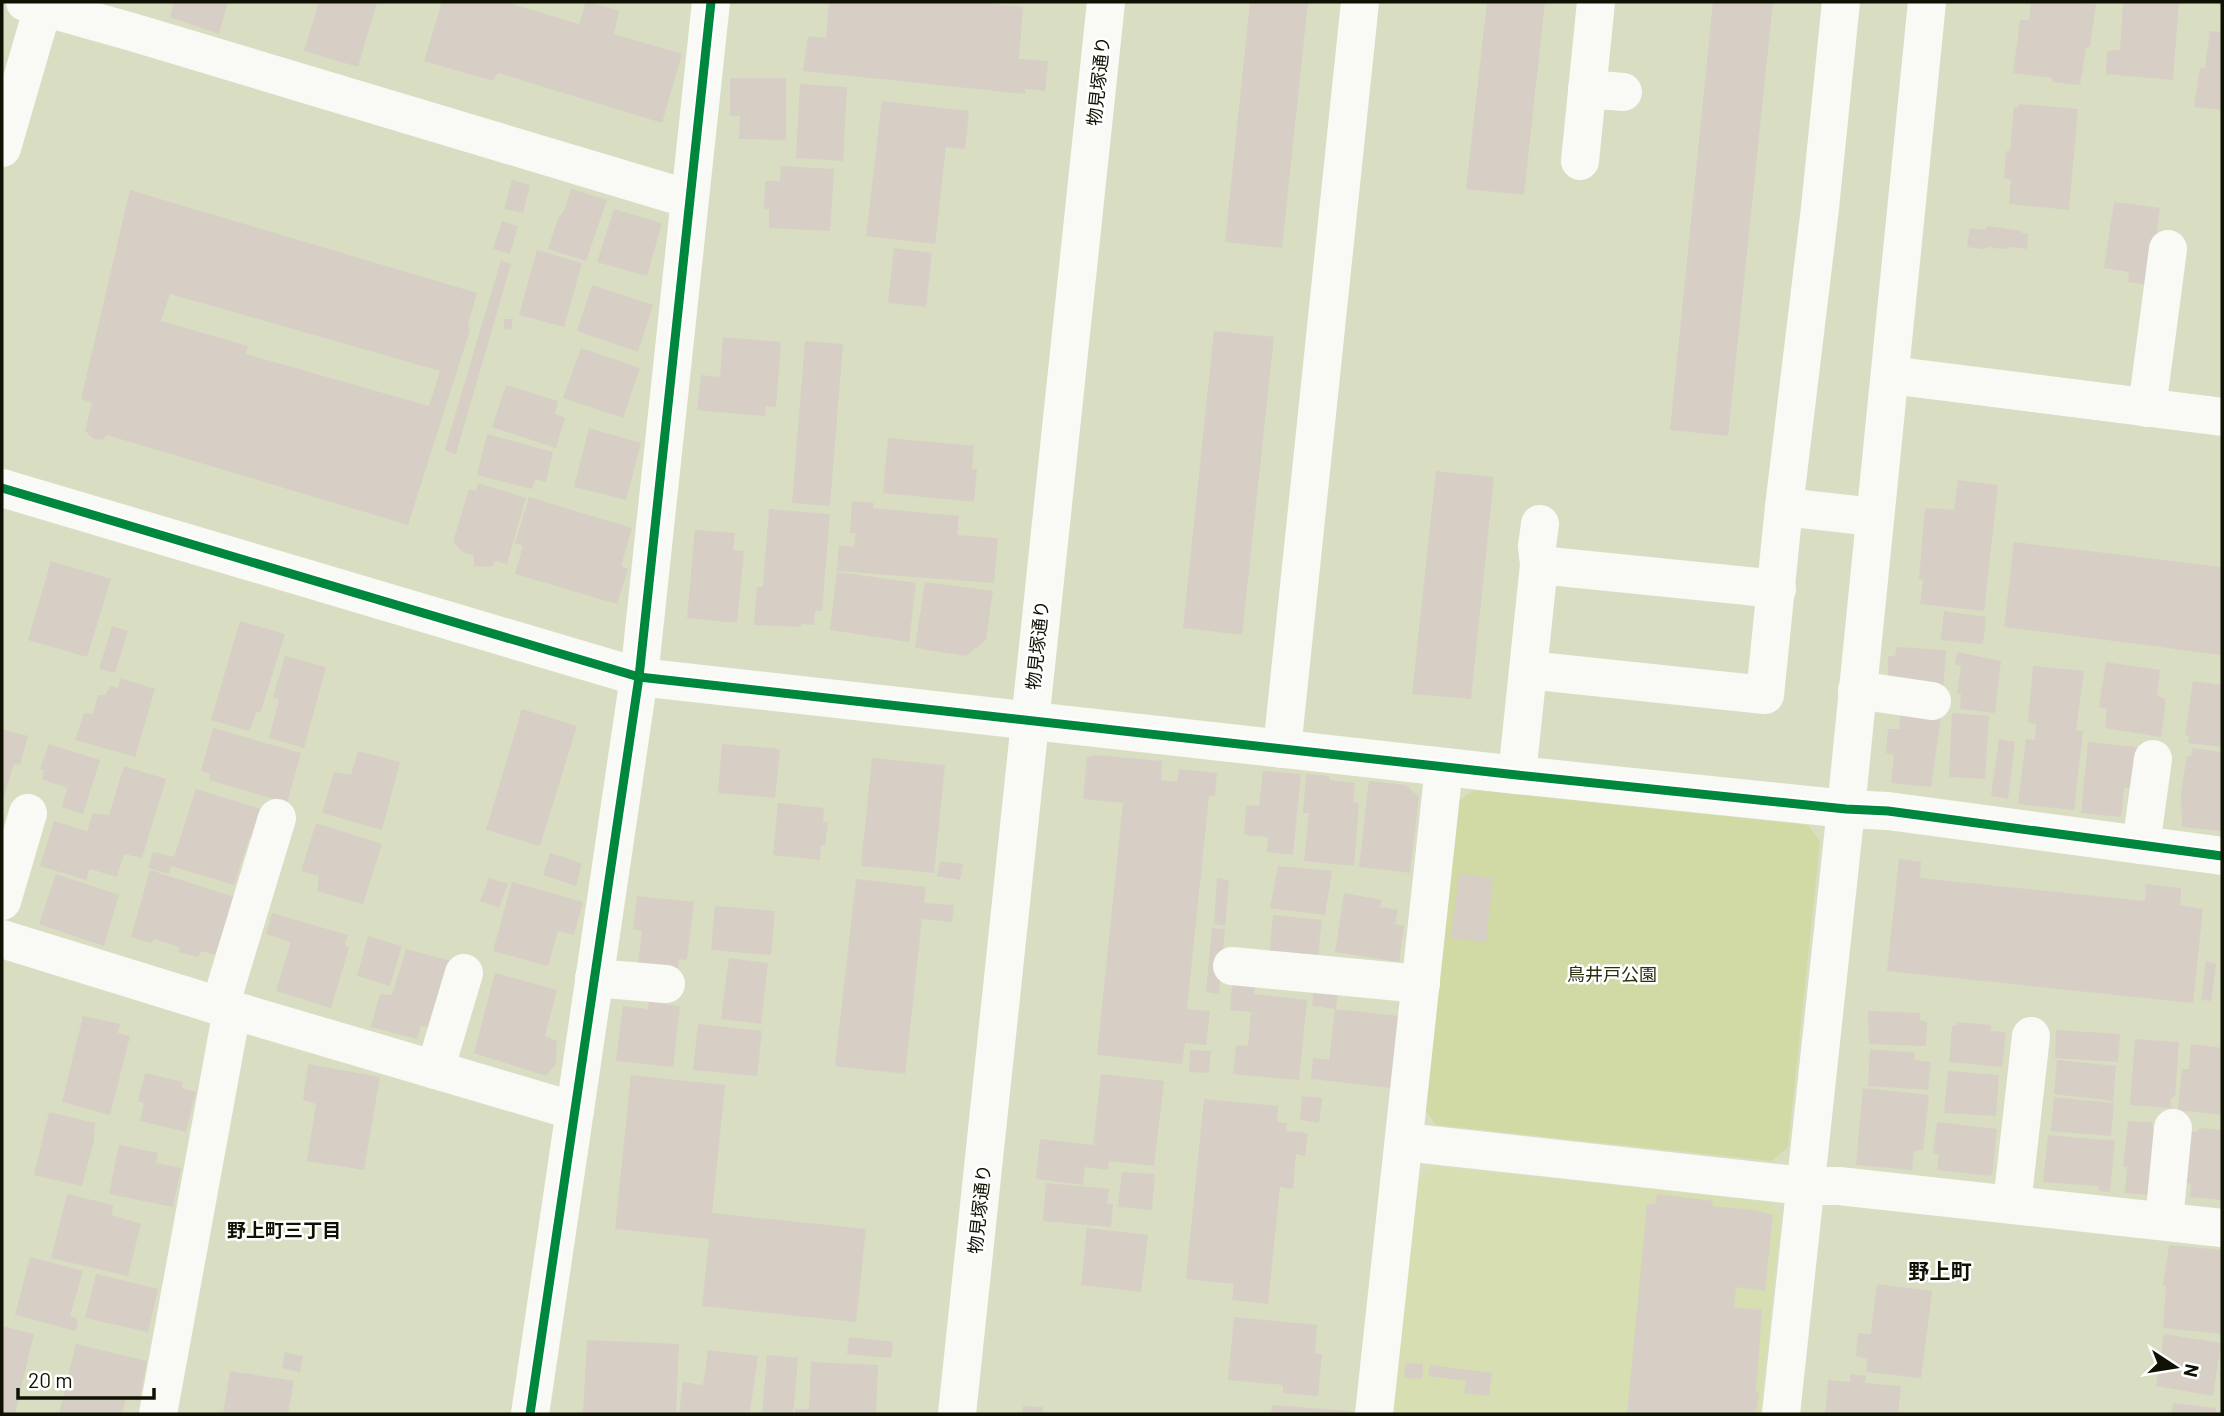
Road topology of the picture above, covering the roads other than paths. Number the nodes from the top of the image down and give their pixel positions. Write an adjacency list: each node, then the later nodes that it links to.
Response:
1 (710, 2): 11 (street)
2 (1106, 2): 26 (street, 物見塚通り)
3 (1360, 2): 27 (street)
4 (1596, 2): 10 (street)
5 (1841, 2): 17 (street)
6 (1927, 2): 13 (street)
7 (34, 4): 8 (street); 9 (street)
8 (137, 17): 11 (street)
9 (2, 148)
10 (1580, 161)
11 (690, 199): 23 (street)
12 (2168, 250): 14 (street)
13 (1890, 375): 14 (street); 18 (street)
14 (2147, 408): 15 (street)
15 (2222, 417)
16 (2, 488): 23 (street)
17 (1784, 507): 18 (street); 21 (street)
18 (1874, 517): 24 (street)
19 (1540, 524): 20 (street)
20 (1539, 565): 21 (street); 22 (street)
21 (1777, 589): 22 (street)
22 (1528, 670): 30 (street)
23 (639, 677): 26 (street); 40 (street)
24 (1857, 690): 25 (street); 31 (street)
25 (1931, 701)
26 (1029, 722): 27 (street); 55 (street, 物見塚通り)
27 (1282, 749): 29 (street)
28 (2153, 759): 34 (street)
29 (1444, 767): 30 (street); 42 (street)
30 (1517, 775): 31 (street)
31 (1846, 808): 34 (street); 49 (street)
32 (27, 813): 36 (street)
33 (277, 818): 43 (street)
34 (2141, 845): 35 (street)
35 (2222, 856)
36 (2, 901)
37 (2, 939): 43 (street)
38 (1231, 965): 42 (street)
39 (464, 973): 45 (street)
40 (594, 978): 41 (street); 46 (street)
41 (666, 984)
42 (1421, 984): 48 (street)
43 (226, 1008): 45 (street); 53 (street)
44 (2031, 1036): 50 (street)
45 (435, 1070): 46 (street)
46 (575, 1111): 54 (street)
47 (2173, 1128): 51 (street)
48 (1404, 1142): 49 (street); 56 (street)
49 (1804, 1186): 50 (street); 57 (street)
50 (2012, 1204): 51 (street)
51 (2164, 1221): 52 (street)
52 (2222, 1228)
53 (158, 1414)
54 (530, 1414)
55 (957, 1414)
56 (1374, 1414)
57 (1780, 1414)

